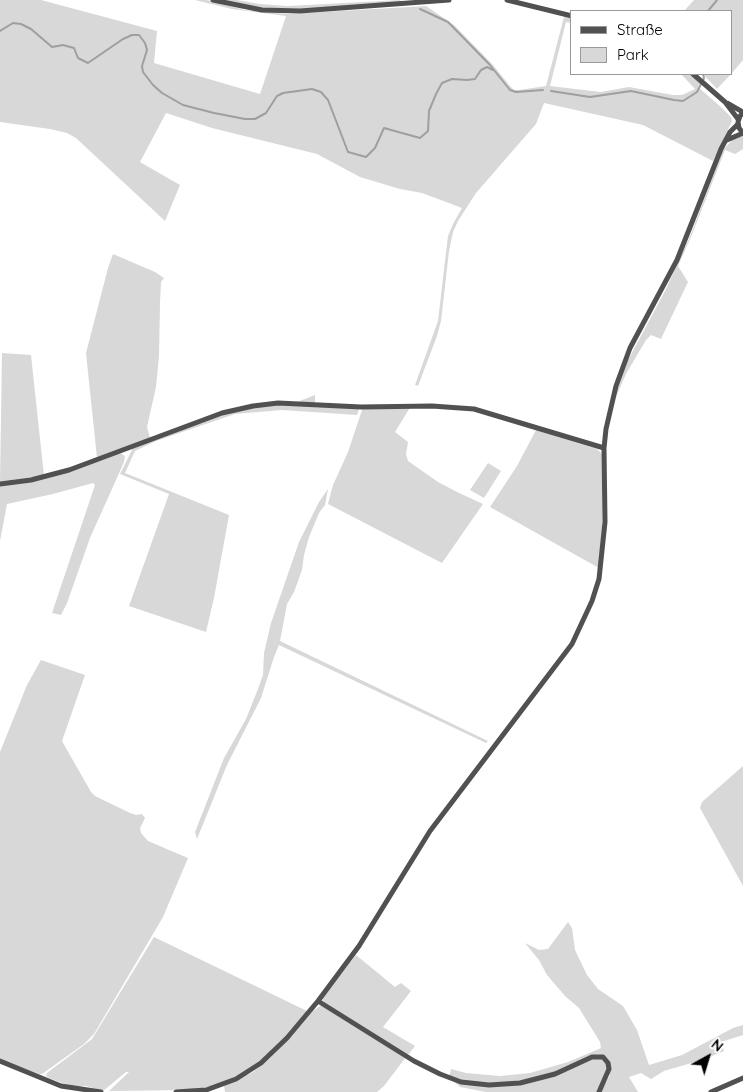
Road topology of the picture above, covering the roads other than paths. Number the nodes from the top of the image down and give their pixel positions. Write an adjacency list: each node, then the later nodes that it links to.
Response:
1 (214, 0): 5 (street)
2 (449, 0): 5 (street)
3 (507, 0): 4 (street)
4 (516, 1): 6 (street)
5 (413, 2)
6 (570, 15)
7 (695, 75): 8 (street)
8 (725, 102): 9 (street); 10 (street)
9 (743, 113): 10 (street)
10 (738, 121): 11 (street); 12 (street)
11 (743, 133): 12 (street)
12 (726, 140): 13 (street)
13 (604, 448): 14 (street); 15 (street)
14 (0, 484)
15 (318, 1001): 19 (street); 20 (street)
16 (0, 1062): 18 (street)
17 (743, 1078): 21 (street)
18 (101, 1092)
19 (176, 1092)
20 (599, 1092)
21 (711, 1092)

